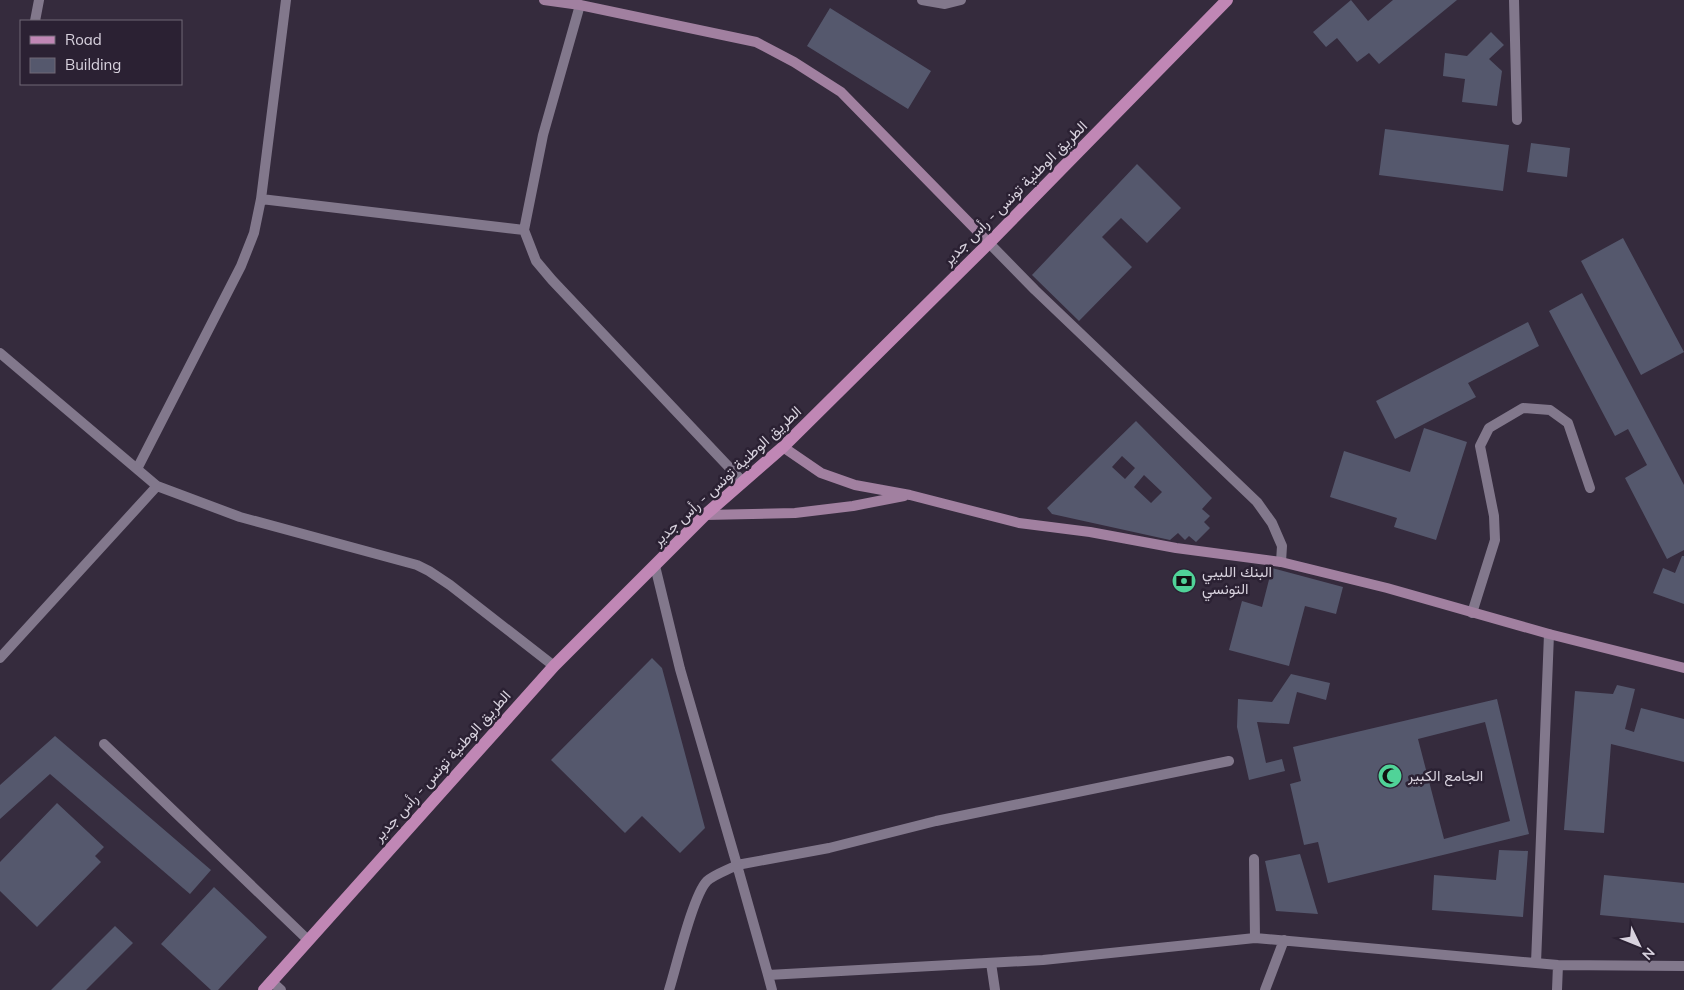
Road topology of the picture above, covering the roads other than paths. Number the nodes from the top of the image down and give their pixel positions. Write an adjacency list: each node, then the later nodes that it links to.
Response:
1 (38, 0): 9 (street)
2 (286, 0): 11 (street)
3 (544, 0): 8 (street)
4 (922, 0): 5 (street)
5 (961, 0)
6 (1227, 0): 13 (main road, الطريق الوطنية تونس - رأس جدير)
7 (1514, 0): 10 (street)
8 (580, 5): 12 (street); 13 (street)
9 (35, 20)
10 (1517, 120)
11 (261, 199): 12 (street); 16 (street)
12 (524, 230): 17 (street)
13 (989, 243): 15 (main road, الطريق الوطنية تونس - رأس جدير); 22 (street)
14 (1, 356): 16 (street)
15 (783, 447): 17 (main road, الطريق الوطنية تونس - رأس جدير); 20 (street)
16 (137, 470): 18 (street)
17 (743, 482): 21 (main road, الطريق الوطنية تونس - رأس جدير)
18 (157, 486): 26 (street); 27 (street)
19 (1590, 488): 24 (street)
20 (910, 495): 21 (street); 22 (street)
21 (705, 515): 23 (main road, الطريق الوطنية تونس - رأس جدير)
22 (1281, 562): 24 (street)
23 (655, 566): 27 (main road, الطريق الوطنية تونس - رأس جدير); 32 (street)
24 (1472, 613): 25 (street)
25 (1549, 634): 28 (street); 36 (street)
26 (0, 658)
27 (554, 666): 34 (main road, الطريق الوطنية تونس - رأس جدير)
28 (1684, 668)
29 (104, 744): 34 (street)
30 (1229, 761): 32 (street)
31 (1254, 859): 33 (street)
32 (737, 865): 40 (street); 43 (street)
33 (1255, 938): 35 (street); 37 (street)
34 (308, 940): 41 (main road, الطريق الوطنية تونس - رأس جدير)
35 (1284, 940): 36 (street); 46 (street)
36 (1536, 962): 38 (street)
37 (990, 963): 40 (street); 45 (street)
38 (1558, 965): 39 (street); 47 (street)
39 (1684, 966)
40 (768, 975): 44 (street)
41 (267, 986): 42 (street)
42 (281, 990)
43 (669, 990)
44 (772, 990)
45 (995, 990)
46 (1265, 990)
47 (1557, 990)

